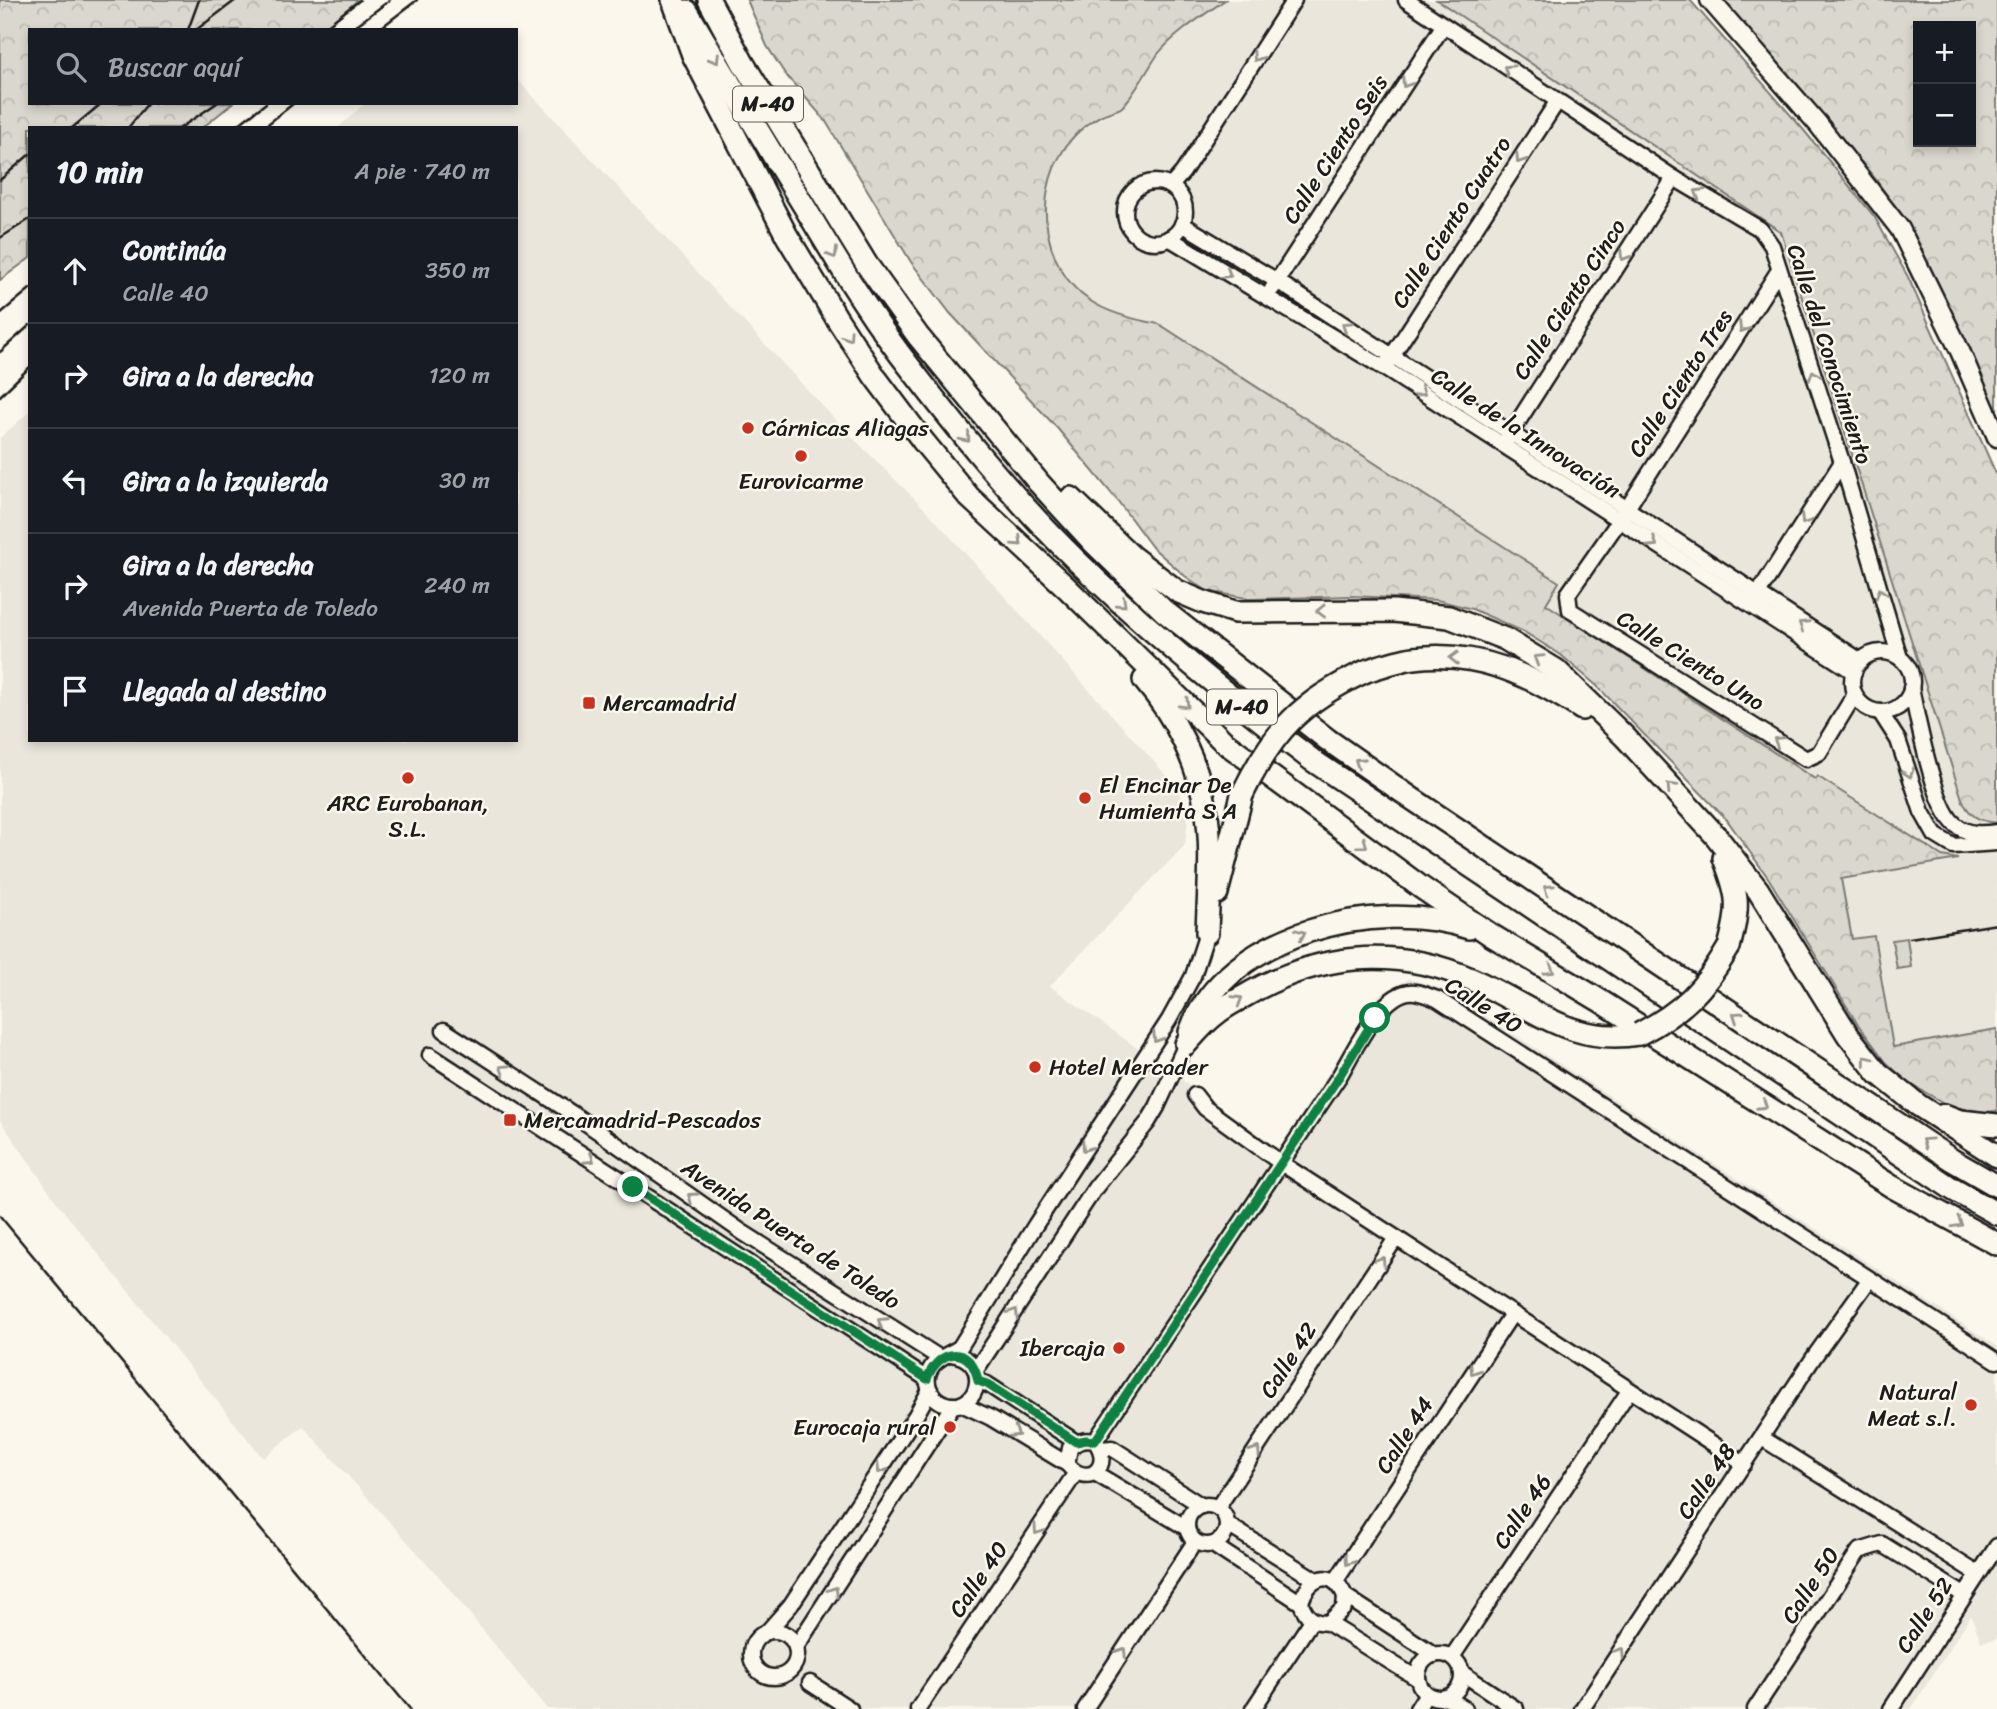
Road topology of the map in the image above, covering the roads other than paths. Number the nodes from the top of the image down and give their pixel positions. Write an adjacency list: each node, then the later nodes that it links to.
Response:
1 (673, 0): 24 (highway, one-way to 24)
2 (680, 0): 46 (highway, M-40, one-way to 46)
3 (709, 0): 12 (highway, M-40)
4 (721, 0): 12 (highway)
5 (1294, 0): 11 (street, one-way to 11)
6 (1406, 0): 8 (street, Calle del Conocimiento)
7 (1710, 0): 20 (main road)
8 (1443, 26): 9 (street, Calle del Conocimiento, one-way to 8); 16 (street, Calle Ciento Seis, one-way to 16)
9 (1557, 102): 10 (street, Calle del Conocimiento); 19 (street, Calle Ciento Cuatro, one-way to 19)
10 (1674, 178): 15 (street, Calle del Conocimiento, one-way to 10); 21 (street, Calle Ciento Cinco, one-way to 21)
11 (1171, 186): 13 (street); 14 (street)
12 (831, 206): 18 (highway, M-40)
13 (1182, 224): 14 (street); 16 (street, Calle de la Innovación)
14 (1169, 238): 17 (street, Calle de la Innovación, one-way to 17)
15 (1779, 270): 22 (street, Calle del Conocimiento, one-way to 15); 23 (street, Calle Ciento Tres, one-way to 23)
16 (1277, 281): 17 (street, Calle Ciento Seis); 19 (street, Calle de la Innovación, one-way to 16)
17 (1267, 298): 19 (street, Calle de la Innovación)
18 (918, 336): 31 (highway, one-way to 18); 45 (highway, M-40, one-way to 18)
19 (1388, 362): 21 (street, Calle de la Innovación)
20 (1997, 437)
21 (1506, 440): 23 (street, Calle de la Innovación)
22 (1842, 462): 25 (street, one-way to 25); 26 (street, Calle del Conocimiento, one-way to 22)
23 (1623, 515): 25 (street, Calle de la Innovación); 29 (street, Calle Ciento Uno, one-way to 23)
24 (1066, 587): 35 (highway); 36 (highway, one-way to 36)
25 (1754, 601): 27 (street, Calle de la Innovación)
26 (1900, 658): 27 (street); 28 (street)
27 (1857, 667): 29 (street)
28 (1911, 688): 30 (street); 32 (street)
29 (1855, 694): 30 (street)
30 (1880, 712): 34 (street, one-way to 34)
31 (1625, 737): 33 (highway, one-way to 31); 35 (highway, one-way to 35, bridge)
32 (1997, 832)
33 (1716, 836): 38 (highway, one-way to 33, bridge); 41 (highway, one-way to 33)
34 (1997, 843)
35 (1207, 933): 51 (street, one-way to 51)
36 (1491, 935): 38 (highway, one-way to 36); 48 (highway, one-way to 48)
37 (444, 1030): 51 (street, Avenida Puerta de Toledo, one-way to 37)
38 (1186, 1044): 53 (street, one-way to 38)
39 (430, 1055): 54 (street, Avenida Puerta de Toledo, one-way to 54)
40 (1195, 1096): 44 (street)
41 (1918, 1105): 42 (highway); 43 (highway)
42 (1997, 1125)
43 (1997, 1156)
44 (1281, 1163): 47 (street); 49 (street, Calle 40); 59 (street, Calle 40)
45 (1997, 1186)
46 (1997, 1214)
47 (1396, 1238): 50 (street); 64 (street, Calle 42, one-way to 47)
48 (1995, 1244)
49 (1868, 1280): 52 (street, Calle 40); 57 (street, Calle 48)
50 (1511, 1314): 55 (street); 72 (street, Calle 44, one-way to 72)
51 (946, 1356): 53 (street); 54 (street)
52 (1997, 1361)
53 (977, 1376): 56 (street); 58 (street)
54 (928, 1384): 56 (street); 78 (street, one-way to 78)
55 (1629, 1391): 60 (street); 81 (street, Calle 46)
56 (957, 1405): 61 (street, one-way to 61); 79 (street, one-way to 56)
57 (1762, 1438): 60 (street, Calle 48); 70 (street)
58 (1076, 1442): 59 (street); 61 (street)
59 (1098, 1445): 62 (street); 63 (street)
60 (1744, 1464): 94 (street, Calle 48, one-way to 60)
61 (1071, 1469): 62 (street); 88 (street, Calle 40, one-way to 88)
62 (1096, 1473): 66 (street)
63 (1202, 1506): 64 (street); 66 (street)
64 (1218, 1507): 65 (street)
65 (1228, 1525): 68 (street); 71 (street)
66 (1185, 1527): 67 (street)
67 (1194, 1543): 68 (street); 89 (street, one-way to 67)
68 (1213, 1545): 75 (street)
69 (1997, 1546): 70 (street, Calle 52)
70 (1978, 1574): 73 (street, Calle 52)
71 (1316, 1580): 72 (street); 75 (street)
72 (1335, 1582): 74 (street)
73 (1964, 1595): 95 (street, Calle 50); 96 (street, Calle 52)
74 (1345, 1596): 77 (street); 80 (street)
75 (1301, 1604): 76 (street)
76 (1312, 1620): 77 (street); 90 (street)
77 (1328, 1623): 83 (street)
78 (767, 1632): 79 (street); 79 (street)
79 (796, 1647)
80 (1435, 1655): 81 (street); 83 (street)
81 (1452, 1657): 82 (street)
82 (1462, 1673): 86 (street); 93 (street)
83 (1418, 1679): 85 (street)
84 (810, 1683): 87 (street)
85 (1426, 1695): 86 (street); 91 (street)
86 (1447, 1697): 92 (street)
87 (850, 1709)
88 (918, 1709)
89 (1085, 1709)
90 (1253, 1709)
91 (1417, 1709)
92 (1465, 1709)
93 (1516, 1709)
94 (1582, 1709)
95 (1755, 1709)
96 (1891, 1709)

